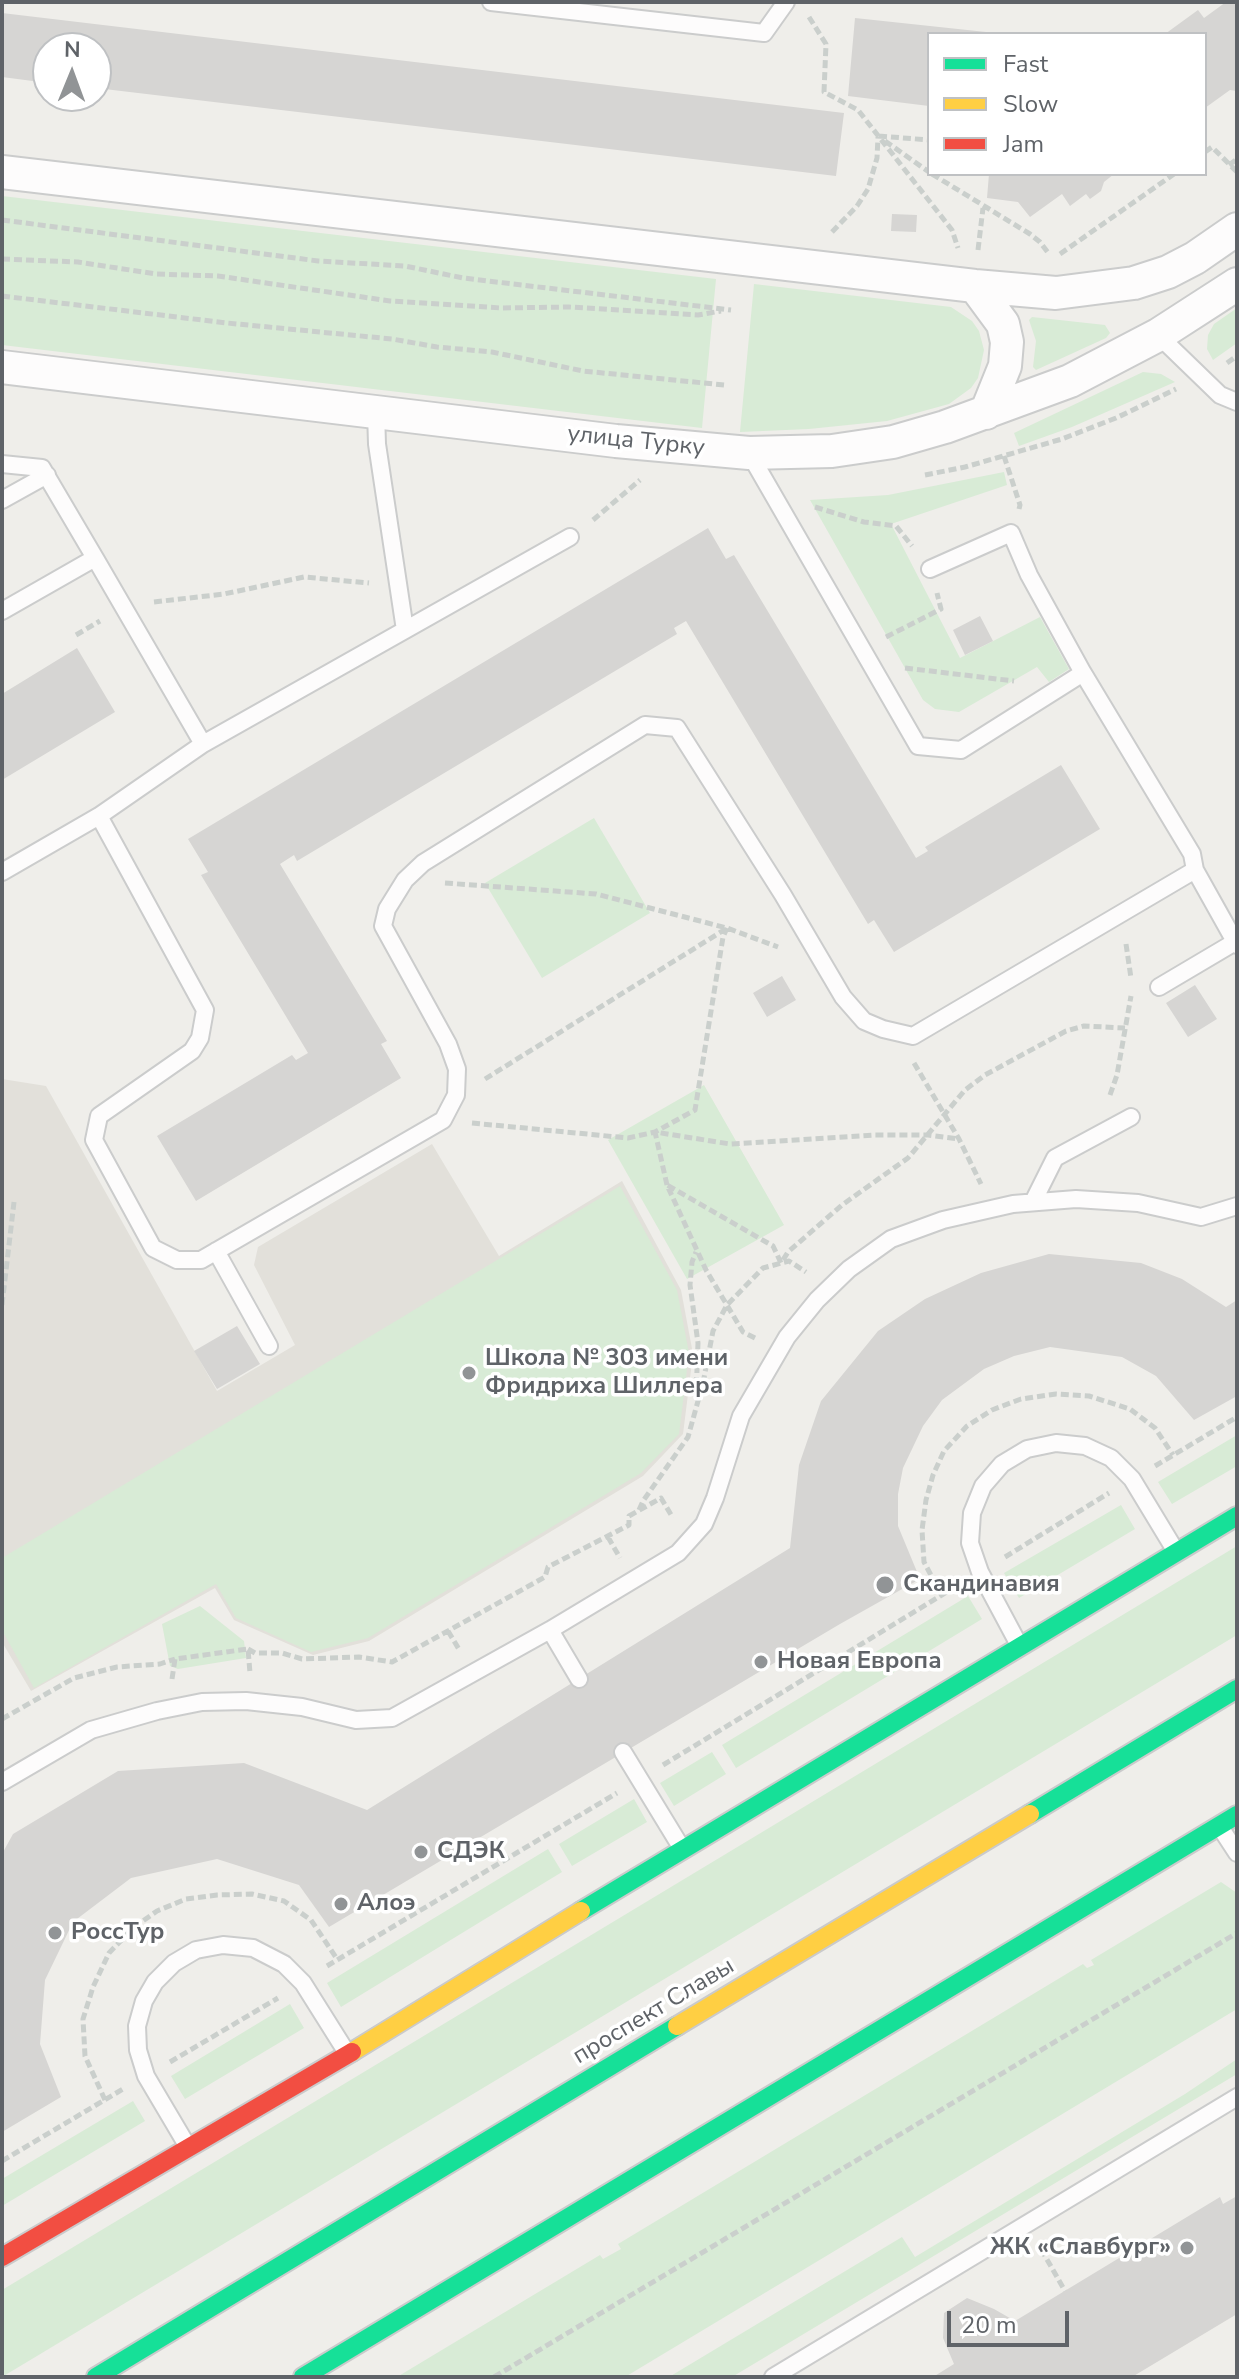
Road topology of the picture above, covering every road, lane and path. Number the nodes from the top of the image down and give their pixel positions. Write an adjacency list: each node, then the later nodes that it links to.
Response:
1 (491, 2): 3 (lane)
2 (786, 2): 3 (lane)
3 (531, 4)
4 (807, 12): 5 (path)
5 (878, 135): 6 (path); 10 (path); 18 (path); 19 (path)
6 (927, 140)
7 (1207, 151): 9 (path)
8 (1237, 159): 9 (path)
9 (1229, 165): 12 (path)
10 (927, 171)
11 (2, 172): 23 (street)
12 (1237, 172)
13 (935, 176): 15 (path)
14 (1171, 176): 15 (path)
15 (983, 208): 20 (path)
16 (2, 220): 21 (path)
17 (1237, 229): 23 (street)
18 (828, 236)
19 (959, 250)
20 (978, 253)
21 (2, 259)
22 (1237, 284): 25 (street, улица Турку)
23 (975, 286): 30 (street)
24 (2, 296): 27 (path)
25 (1158, 335): 28 (lane); 30 (street, улица Турку)
26 (2, 367): 29 (street, улица Турку)
27 (724, 385)
28 (1237, 402)
29 (376, 412): 31 (street, улица Турку); 43 (lane)
30 (986, 413): 31 (street, улица Турку)
31 (749, 453): 48 (lane)
32 (1004, 456): 39 (path)
33 (2, 464): 34 (lane)
34 (47, 475): 36 (lane); 41 (lane)
35 (645, 475): 38 (path)
36 (2, 500)
37 (802, 504): 42 (path)
38 (590, 522)
39 (1011, 533): 42 (lane); 49 (lane)
40 (570, 537): 46 (lane)
41 (95, 558): 44 (lane); 45 (lane)
42 (930, 569): 48 (path)
43 (398, 586): 44 (path); 46 (lane)
44 (124, 608): 47 (path); 52 (lane)
45 (2, 611)
46 (405, 630): 52 (lane)
47 (76, 635)
48 (863, 651): 51 (lane)
49 (1083, 673): 51 (lane); 54 (lane)
50 (904, 679): 51 (path)
51 (1049, 695)
52 (203, 744): 53 (lane)
53 (99, 816): 55 (lane); 77 (lane)
54 (1195, 870): 57 (lane); 59 (lane)
55 (2, 872)
56 (405, 880): 58 (path); 60 (lane); 64 (lane)
57 (1114, 918): 62 (path); 63 (lane)
58 (727, 928): 60 (path); 64 (path); 68 (path)
59 (1236, 944): 61 (lane)
60 (824, 965): 63 (lane)
61 (1159, 987)
62 (1125, 1028): 65 (path); 69 (path)
63 (913, 1036): 65 (path)
64 (456, 1095): 67 (lane)
65 (943, 1115): 70 (path); 71 (path)
66 (1131, 1117): 69 (lane)
67 (443, 1120): 68 (path); 77 (lane)
68 (655, 1132): 70 (path); 72 (path)
69 (1104, 1132): 74 (lane)
70 (928, 1135): 71 (path); 79 (path)
71 (959, 1139): 76 (path)
72 (667, 1185): 78 (path); 79 (path)
73 (14, 1202): 81 (path)
74 (1033, 1202): 75 (lane); 76 (lane)
75 (1237, 1206)
76 (993, 1208): 80 (lane)
77 (216, 1251): 83 (lane)
78 (697, 1251): 82 (path); 85 (path)
79 (781, 1263): 80 (path); 82 (path)
80 (829, 1288): 84 (lane)
81 (2, 1305)
82 (727, 1305): 84 (path); 85 (path)
83 (269, 1346)
84 (779, 1349): 88 (lane)
85 (696, 1406): 86 (path)
86 (639, 1511): 88 (path); 92 (path)
87 (1237, 1516): 89 (main road)
88 (688, 1544): 90 (lane)
89 (1176, 1552): 91 (main road); 91 (lane)
90 (550, 1630): 94 (lane); 96 (lane)
91 (1019, 1645): 103 (main road)
92 (248, 1649): 93 (path); 96 (path)
93 (175, 1659): 97 (path); 98 (path)
94 (579, 1679)
95 (1237, 1689): 112 (main road, проспект Славы)
96 (246, 1701): 97 (lane)
97 (169, 1708): 100 (lane)
98 (2, 1719)
99 (623, 1752): 103 (lane)
100 (2, 1782)
101 (1237, 1815): 102 (main road)
102 (1219, 1825): 104 (lane); 113 (main road)
103 (682, 1849): 106 (main road)
104 (1237, 1853)
105 (1237, 1933): 114 (path)
106 (348, 2055): 108 (main road); 108 (lane)
107 (1237, 2097): 115 (lane)
108 (188, 2147): 110 (main road)
109 (1043, 2253): 111 (path)
110 (2, 2257)
111 (1065, 2291)
112 (96, 2377)
113 (303, 2377)
114 (494, 2377)
115 (773, 2377)

